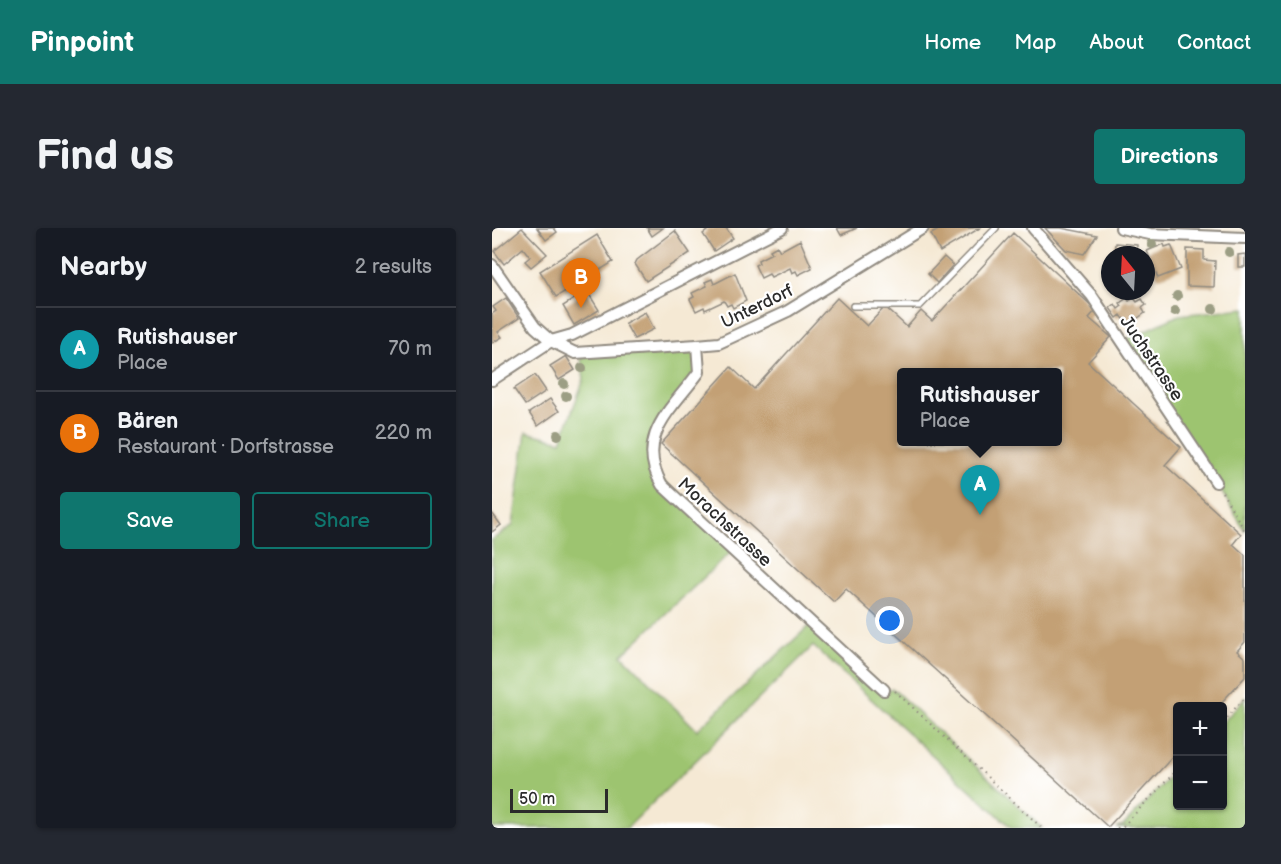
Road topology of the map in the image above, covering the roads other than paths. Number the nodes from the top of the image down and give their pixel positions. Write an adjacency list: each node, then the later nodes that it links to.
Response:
1 (782, 228): 10 (street)
2 (923, 228): 11 (street, Unterdorf)
3 (996, 228): 9 (lane)
4 (1033, 228): 13 (street, Juchstrasse)
5 (1121, 228): 6 (street)
6 (1232, 233): 7 (street)
7 (1245, 238)
8 (492, 266): 10 (street)
9 (853, 306)
10 (551, 341): 11 (street, Unterdorf); 12 (street)
11 (697, 345): 14 (street, Morachstrasse)
12 (492, 380)
13 (1216, 482)
14 (884, 690)

